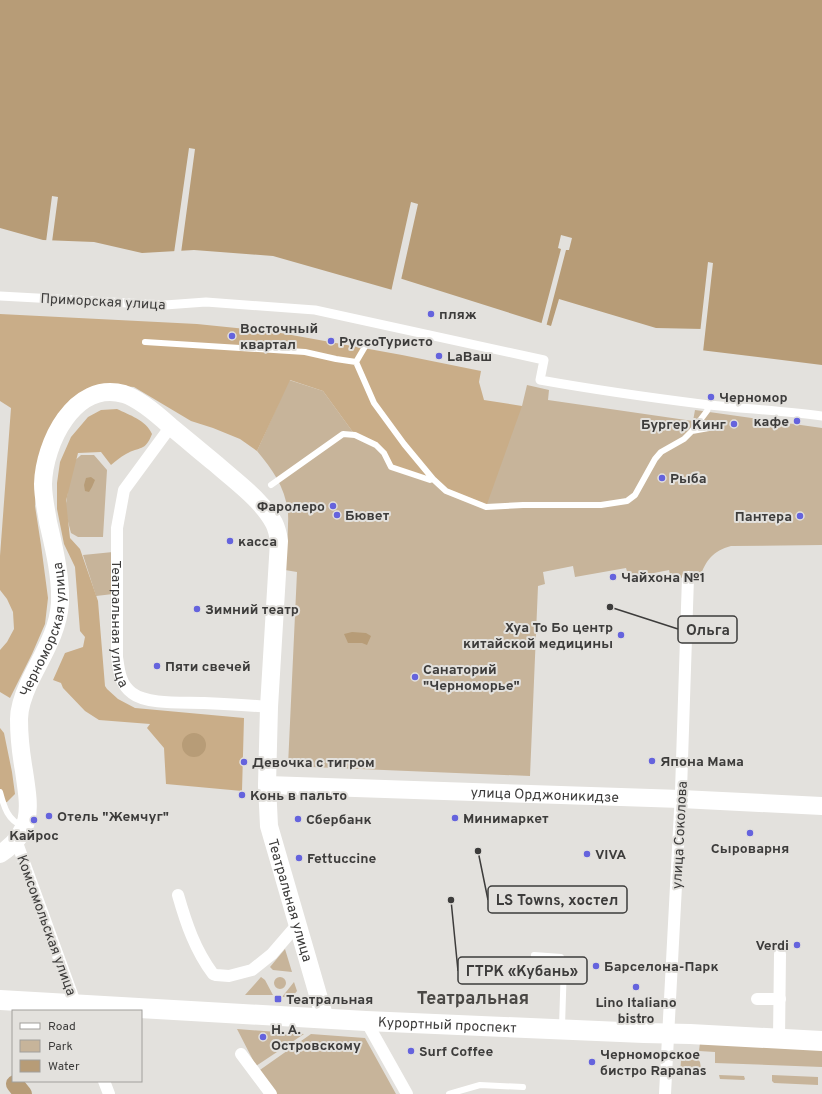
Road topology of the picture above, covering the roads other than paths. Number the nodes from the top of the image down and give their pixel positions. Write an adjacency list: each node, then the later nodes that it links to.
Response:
1 (0, 296): 5 (street, Приморская улица)
2 (145, 342): 4 (lane)
3 (366, 345): 4 (lane)
4 (356, 362): 10 (lane)
5 (708, 404): 6 (street); 9 (lane)
6 (822, 416)
7 (167, 423): 13 (main road, Театральная улица); 13 (street, Театральная улица); 18 (main road, Черноморская улица)
8 (720, 426): 9 (lane)
9 (692, 431): 10 (lane)
10 (433, 479): 11 (lane)
11 (271, 485)
12 (688, 577): 16 (street, улица Соколова)
13 (269, 707): 14 (main road, Театральная улица)
14 (267, 786): 16 (main road, улица Орджоникидзе); 21 (main road, Театральная улица)
15 (0, 792): 18 (lane)
16 (681, 798): 17 (main road, улица Орджоникидзе); 31 (street, улица Соколова)
17 (822, 806)
18 (21, 833): 19 (main road); 27 (street, Комсомольская улица)
19 (0, 854)
20 (178, 895): 21 (street)
21 (297, 925): 28 (main road, Театральная улица)
22 (780, 954): 25 (street)
23 (534, 955): 30 (lane)
24 (762, 999): 25 (street)
25 (780, 999): 32 (street)
26 (0, 1000): 28 (main road, Курортный проспект)
27 (78, 1010)
28 (325, 1019): 29 (main road, Курортный проспект)
29 (366, 1021): 30 (main road, Курортный проспект); 39 (street)
30 (562, 1030): 31 (main road, Курортный проспект)
31 (669, 1034): 32 (main road, Курортный проспект); 41 (street, улица Соколова)
32 (779, 1038): 33 (main road, Курортный проспект)
33 (822, 1040)
34 (241, 1054): 38 (street)
35 (104, 1082): 37 (street)
36 (523, 1087): 40 (lane)
37 (109, 1094)
38 (271, 1094)
39 (407, 1094)
40 (449, 1094)
41 (665, 1094)

